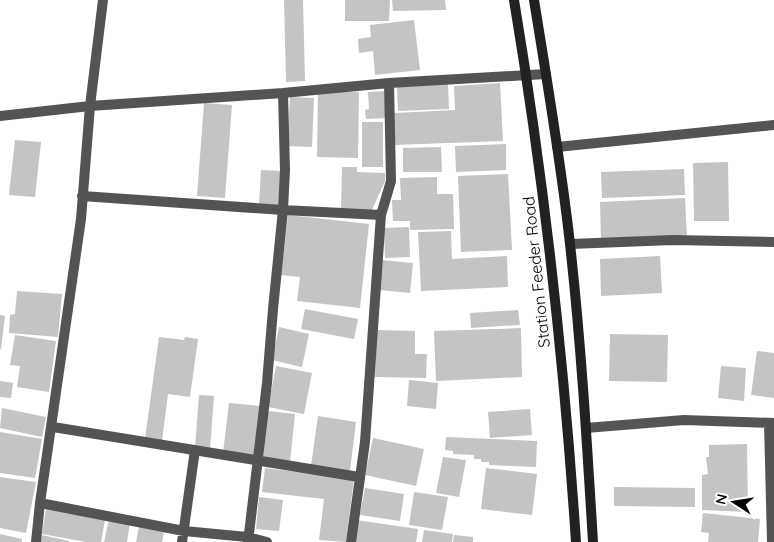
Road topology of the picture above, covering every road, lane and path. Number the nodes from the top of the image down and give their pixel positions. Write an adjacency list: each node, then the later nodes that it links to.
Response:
1 (103, 0): 8 (street)
2 (514, 0): 5 (street, Station Feeder Road)
3 (534, 0): 4 (street)
4 (546, 74): 5 (street); 11 (street)
5 (526, 75): 6 (street); 30 (street, Station Feeder Road)
6 (389, 83): 7 (street); 14 (street)
7 (283, 93): 8 (street); 13 (street)
8 (90, 106): 9 (street); 12 (street)
9 (0, 116)
10 (774, 125): 11 (street)
11 (557, 147): 16 (street)
12 (82, 196): 13 (street); 18 (street)
13 (283, 210): 14 (street); 21 (street)
14 (381, 215): 22 (street)
15 (774, 242): 16 (street)
16 (570, 244): 19 (street)
17 (772, 423): 19 (street); 32 (street)
18 (52, 426): 20 (street); 23 (street)
19 (586, 428): 31 (street)
20 (195, 450): 21 (street); 24 (street)
21 (258, 460): 22 (street); 25 (street)
22 (359, 477): 29 (street)
23 (40, 503): 24 (street); 26 (street)
24 (184, 531): 25 (street); 27 (street)
25 (248, 540): 28 (street)
26 (36, 542)
27 (182, 542)
28 (267, 542)
29 (351, 542)
30 (576, 542)
31 (593, 542)
32 (772, 542)

